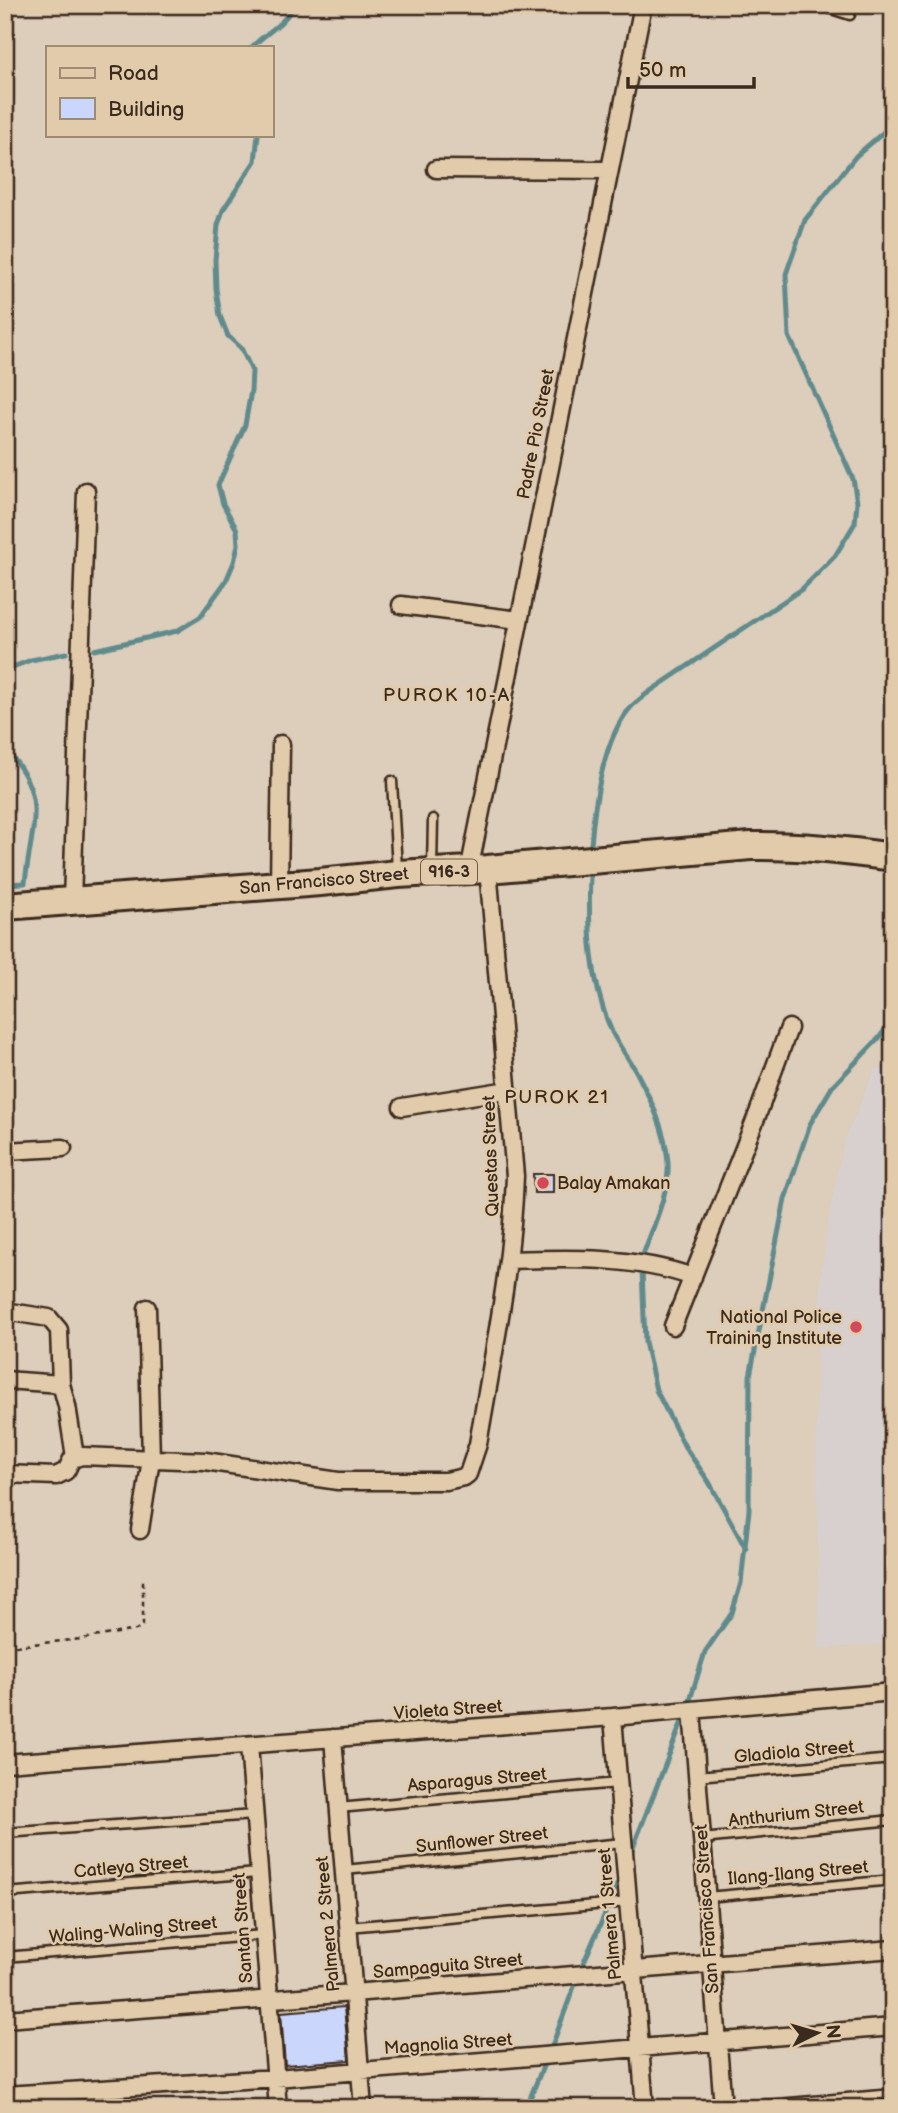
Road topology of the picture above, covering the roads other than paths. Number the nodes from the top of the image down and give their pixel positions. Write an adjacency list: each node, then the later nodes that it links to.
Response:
1 (643, 5): 5 (street, Padre Pio Street)
2 (819, 5): 3 (lane)
3 (850, 15)
4 (436, 169): 5 (street)
5 (609, 170): 8 (street, Padre Pio Street)
6 (86, 491): 17 (street)
7 (401, 605): 8 (street)
8 (519, 620): 13 (street, Padre Pio Street)
9 (281, 744): 16 (street)
10 (392, 782): 15 (lane)
11 (433, 818): 14 (lane)
12 (893, 857): 13 (main road, San Francisco Street / 916-3)
13 (478, 870): 14 (main road, San Francisco Street / 916-3); 20 (street, Questas Street)
14 (432, 873): 15 (main road, San Francisco Street / 916-3)
15 (398, 874): 16 (main road, San Francisco Street / 916-3)
16 (279, 885): 17 (main road, San Francisco Street / 916-3)
17 (72, 901): 18 (main road, San Francisco Street / 916-3)
18 (5, 906)
19 (789, 1028): 25 (street)
20 (508, 1090): 21 (street); 24 (street, Questas Street)
21 (402, 1107)
22 (62, 1148): 23 (street)
23 (5, 1151)
24 (509, 1260): 25 (street); 32 (street, Questas Street)
25 (693, 1277): 28 (street)
26 (148, 1308): 32 (street)
27 (5, 1311): 30 (street)
28 (673, 1326)
29 (5, 1380): 30 (street)
30 (61, 1384): 31 (street)
31 (75, 1457): 32 (street); 33 (street)
32 (151, 1459): 34 (street)
33 (5, 1474)
34 (140, 1530)
35 (893, 1692): 36 (street, Violeta Street)
36 (692, 1710): 37 (street, Violeta Street); 42 (street, San Francisco Street)
37 (613, 1717): 38 (street, Violeta Street); 43 (street, Palmera 1 Street)
38 (333, 1738): 39 (street, Violeta Street); 44 (street, Palmera 2 Street)
39 (248, 1745): 41 (street, Violeta Street); 45 (street, Santan Street)
40 (893, 1759): 42 (lane, Gladiola Street)
41 (5, 1763)
42 (697, 1776): 48 (street, San Francisco Street)
43 (618, 1783): 44 (lane, Asparagus Street); 49 (street, Palmera 1 Street)
44 (338, 1808): 50 (street, Palmera 2 Street)
45 (254, 1815): 47 (lane); 51 (street, Santan Street)
46 (893, 1820): 48 (lane, Anthurium Street)
47 (5, 1833)
48 (702, 1839): 54 (street, San Francisco Street)
49 (623, 1843): 50 (lane, Sunflower Street); 55 (street, Palmera 1 Street)
50 (344, 1870): 56 (street, Palmera 2 Street)
51 (258, 1873): 53 (lane, Catleya Street); 57 (street, Santan Street)
52 (893, 1880): 54 (lane, Ilang-Ilang Street)
53 (5, 1893)
54 (707, 1897): 60 (street, San Francisco Street)
55 (628, 1902): 56 (lane); 61 (street, Palmera 1 Street)
56 (348, 1927): 62 (street, Palmera 2 Street)
57 (263, 1935): 59 (lane, Waling-Waling Street); 63 (street, Santan Street)
58 (893, 1949): 60 (street, Sampaguita Street)
59 (5, 1957)
60 (712, 1964): 61 (street, Sampaguita Street); 66 (street, San Francisco Street)
61 (634, 1971): 62 (street, Sampaguita Street); 67 (street, Palmera 1 Street)
62 (353, 1993): 63 (street, Sampaguita Street); 68 (street, Palmera 2 Street)
63 (268, 2000): 64 (street, Sampaguita Street); 69 (street, Santan Street)
64 (5, 2019)
65 (893, 2027): 66 (street, Magnolia Street)
66 (718, 2041): 67 (street, Magnolia Street); 75 (street, San Francisco Street)
67 (640, 2048): 68 (street, Magnolia Street); 74 (street, Palmera 1 Street)
68 (360, 2070): 69 (street, Magnolia Street); 73 (street, Palmera 2 Street)
69 (276, 2078): 71 (street, Magnolia Street); 72 (street, Santan Street)
70 (893, 2094): 76 (lane)
71 (5, 2095)
72 (278, 2108)
73 (363, 2108)
74 (645, 2108)
75 (723, 2108)
76 (732, 2108)

